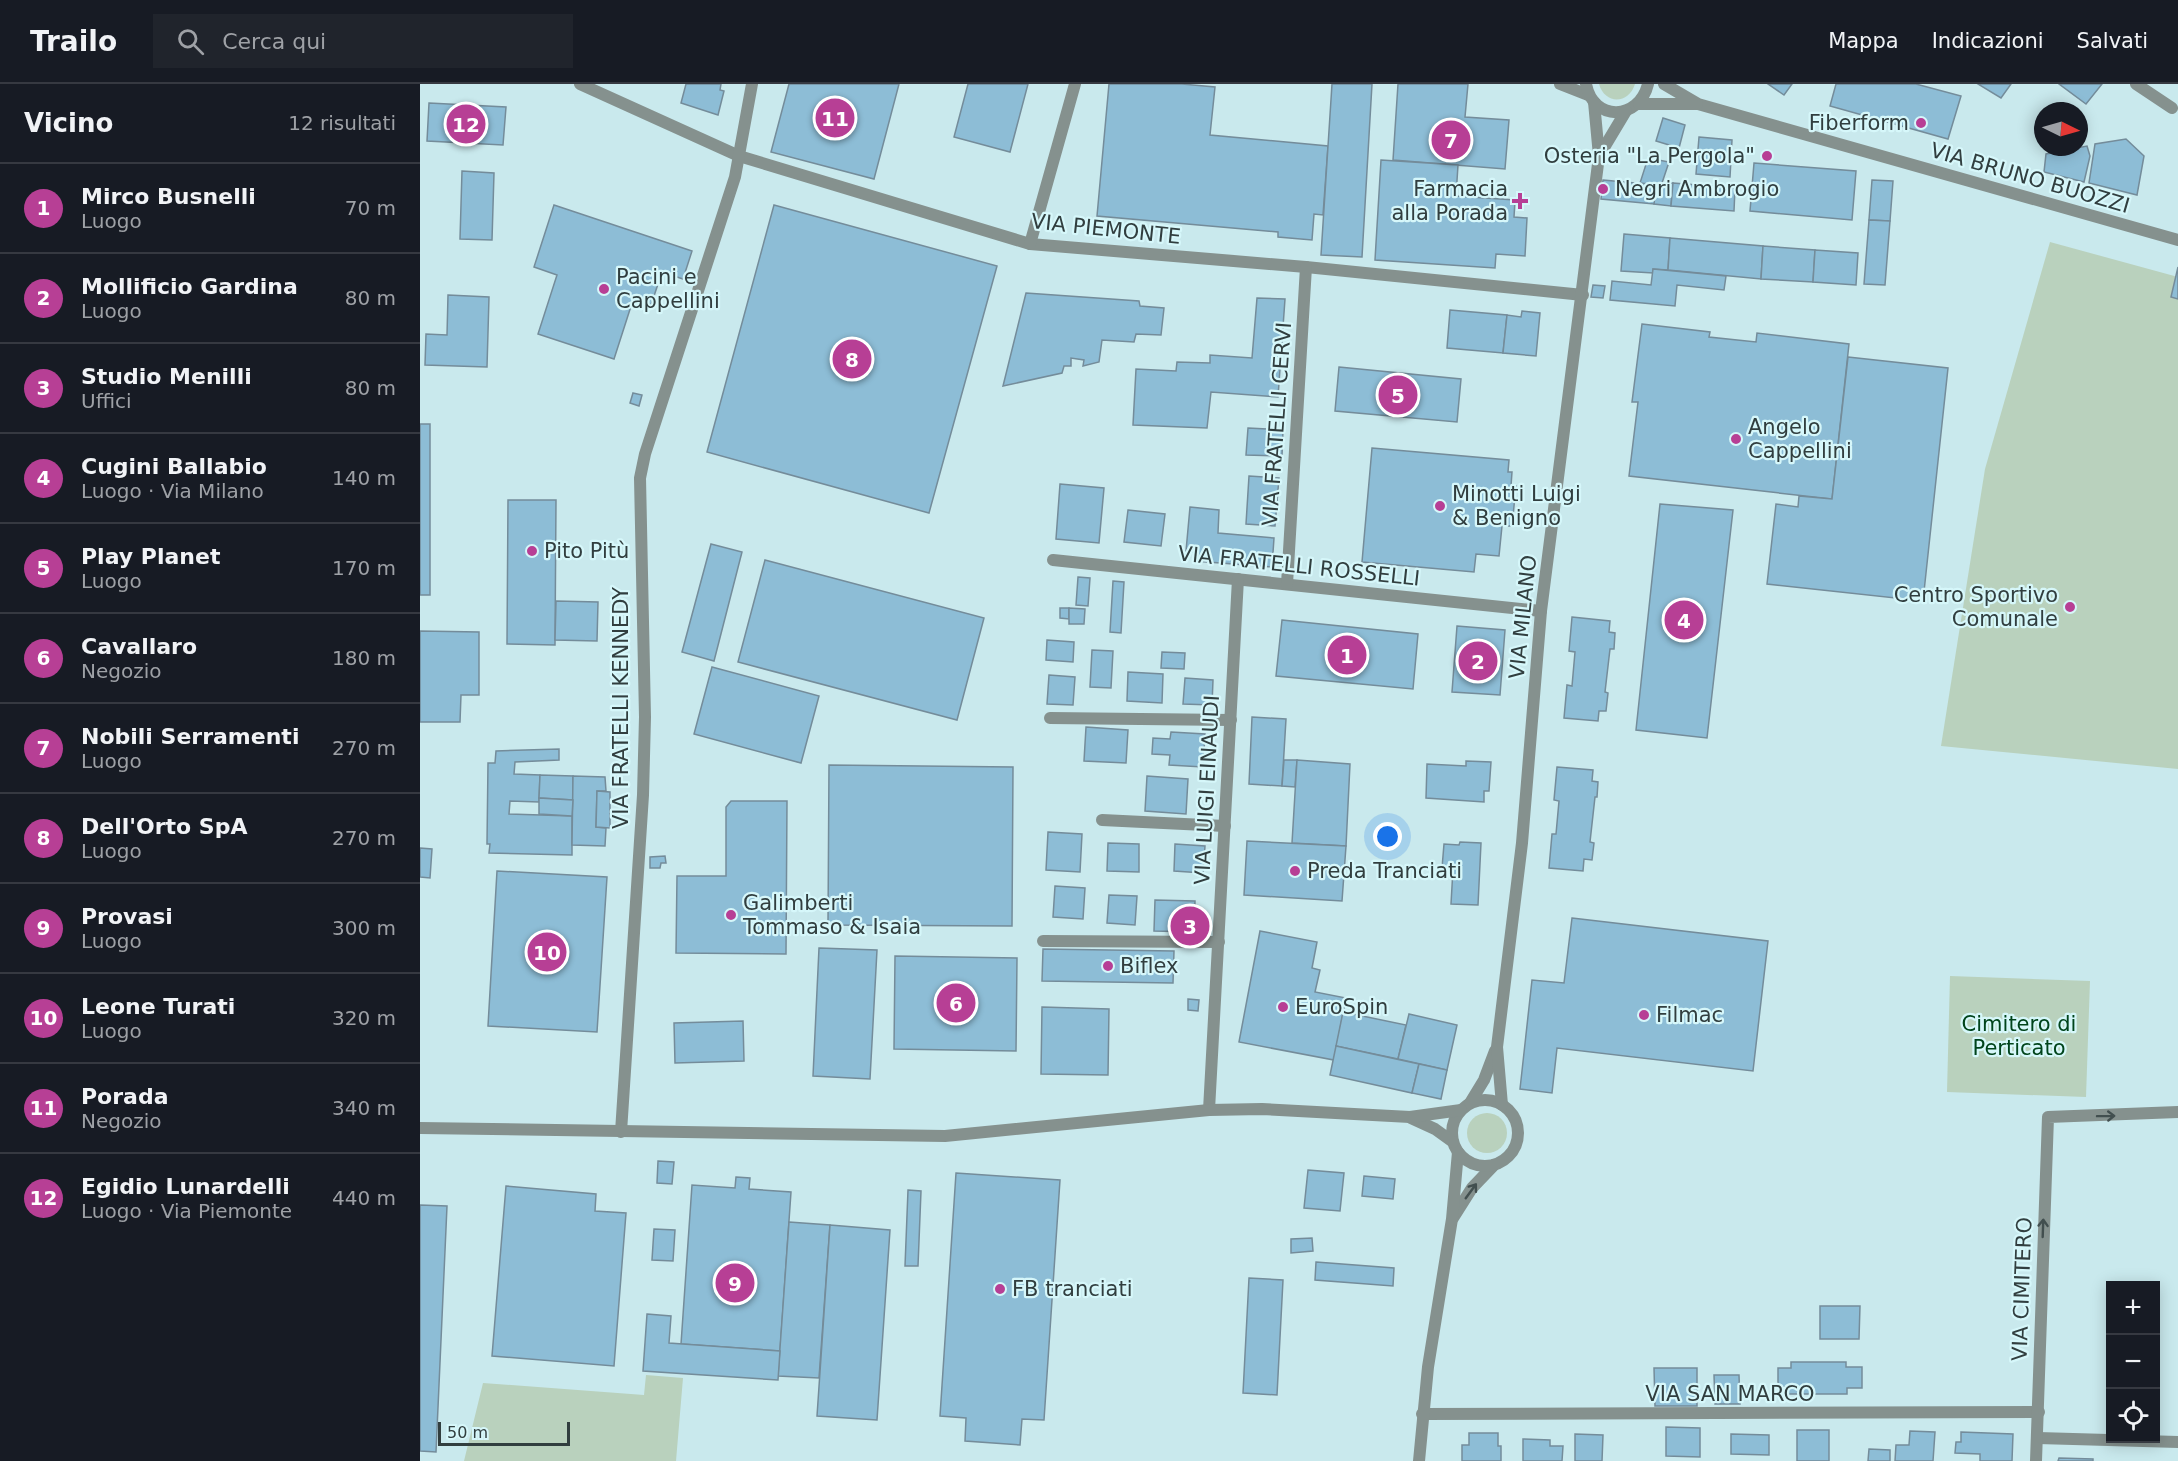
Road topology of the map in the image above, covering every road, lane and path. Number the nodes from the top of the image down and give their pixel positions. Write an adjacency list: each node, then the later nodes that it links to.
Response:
1 (580, 84): 13 (street, VIA PIEMONTE)
2 (752, 84): 13 (street, VIA FRATELLI KENNEDY)
3 (1075, 84): 16 (street)
4 (1560, 84): 8 (street)
5 (1648, 84): 9 (street)
6 (1664, 84): 10 (street, VIA BRUNO BUOZZI)
7 (2136, 84): 11 (street)
8 (1589, 94): 12 (street); 14 (street, VIA MILANO)
9 (1639, 104): 10 (street, VIA BRUNO BUOZZI); 12 (street)
10 (1698, 104): 15 (street, VIA BRUNO BUOZZI)
11 (2172, 108)
12 (1626, 111): 14 (street, VIA MILANO)
13 (739, 156): 16 (street, VIA PIEMONTE); 36 (street, VIA FRATELLI KENNEDY)
14 (1599, 156): 18 (street, VIA MILANO)
15 (2178, 240)
16 (1030, 244): 17 (street, VIA PIEMONTE)
17 (1306, 267): 18 (street, VIA PIEMONTE); 21 (street, VIA FRATELLI CERVI)
18 (1583, 295): 22 (street, VIA MILANO)
19 (1053, 560): 20 (street, VIA FRATELLI ROSSELLI)
20 (1238, 579): 21 (street, VIA FRATELLI ROSSELLI); 24 (street, VIA LUIGI EINAUDI)
21 (1287, 584): 22 (street, VIA FRATELLI ROSSELLI)
22 (1541, 611): 29 (street, VIA MILANO)
23 (1050, 717): 24 (street)
24 (1231, 720): 26 (street, VIA LUIGI EINAUDI)
25 (1102, 820): 26 (street)
26 (1225, 826): 28 (street, VIA LUIGI EINAUDI)
27 (1043, 941): 28 (street)
28 (1219, 942): 32 (street, VIA LUIGI EINAUDI)
29 (1497, 1047): 30 (street, VIA MILANO); 31 (street, VIA MILANO)
30 (1502, 1105): 31 (street); 38 (street)
31 (1466, 1107): 34 (street); 37 (street)
32 (1209, 1110): 34 (street); 36 (street)
33 (2178, 1112): 40 (street, VIA CIMITERO, one-way to 33)
34 (1410, 1117): 37 (street)
35 (420, 1128): 36 (street)
36 (621, 1132)
37 (1456, 1147): 38 (street); 39 (street)
38 (1494, 1165): 39 (street, one-way to 38)
39 (1452, 1219): 41 (street)
40 (2039, 1412): 41 (street, VIA SAN MARCO); 42 (street, VIA CIMITERO)
41 (1422, 1414): 44 (street)
42 (2038, 1438): 43 (street); 45 (street, VIA CIMITERO)
43 (2178, 1442)
44 (1419, 1461)
45 (2036, 1461)

